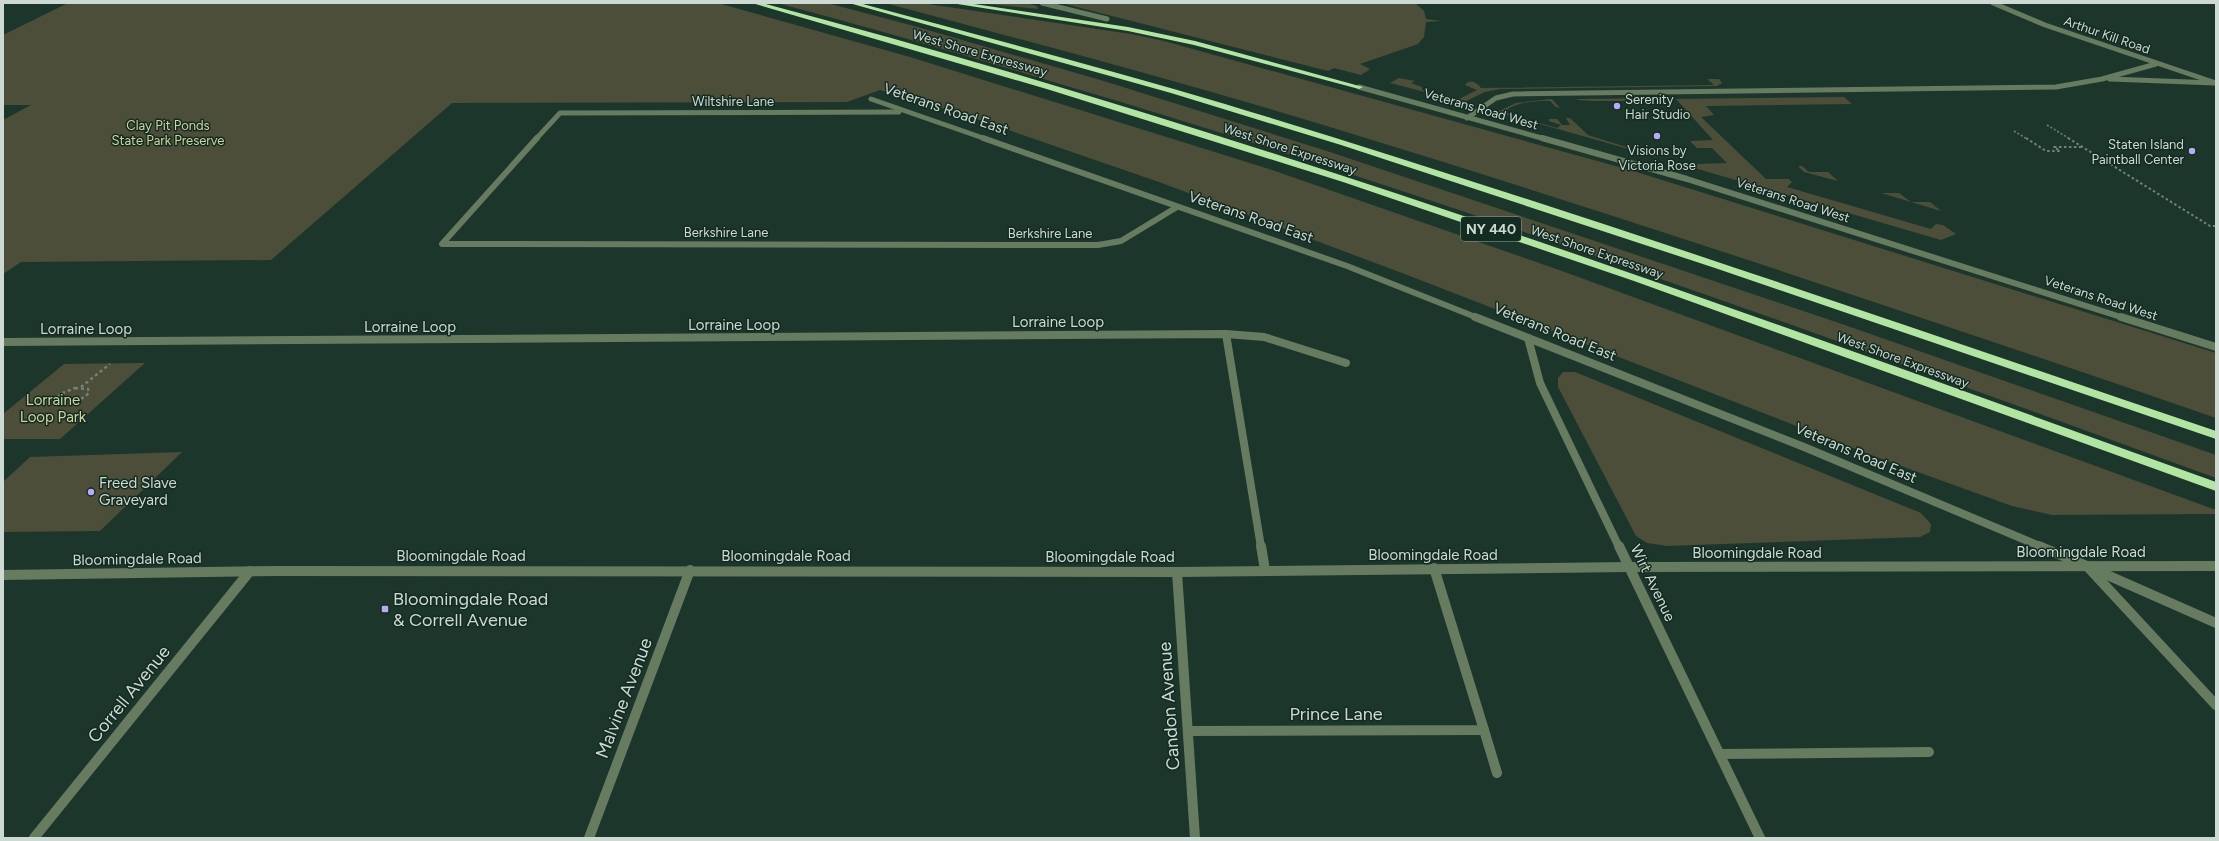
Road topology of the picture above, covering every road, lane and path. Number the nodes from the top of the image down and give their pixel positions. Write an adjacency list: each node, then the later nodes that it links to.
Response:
1 (755, 3): 28 (highway, West Shore Expressway / NY 440)
2 (852, 3): 27 (highway, West Shore Expressway / NY 440)
3 (954, 3): 10 (highway)
4 (1042, 3): 6 (street)
5 (1993, 3): 7 (street, Arthur Kill Road)
6 (1107, 19)
7 (2156, 64): 8 (street); 9 (street, Arthur Kill Road)
8 (2102, 79): 9 (street); 14 (street)
9 (2215, 83)
10 (1359, 87): 14 (street, Veterans Road West)
11 (871, 99): 12 (street, Veterans Road East)
12 (907, 112): 13 (street, Wiltshire Lane); 18 (street, Veterans Road East)
13 (560, 113): 18 (street, Berkshire Lane)
14 (1466, 118): 23 (street, Veterans Road West)
15 (2047, 125): 17 (path)
16 (2014, 131): 17 (path)
17 (2083, 147): 19 (path)
18 (1177, 207): 21 (street, Veterans Road East)
19 (2216, 226)
20 (1226, 334): 22 (street, Lorraine Loop); 25 (street, Lorraine Loop); 34 (street)
21 (1528, 338): 29 (street, Veterans Road East); 31 (street, Wirt Avenue)
22 (3, 342)
23 (2216, 347)
24 (112, 362): 26 (path)
25 (1346, 363)
26 (81, 387): 26 (path)
27 (2216, 435)
28 (2216, 487)
29 (2087, 566): 30 (street, Bloomingdale Road); 31 (street, Bloomingdale Road); 38 (street, Veterans Road East); 39 (street)
30 (2216, 566)
31 (1630, 567): 32 (street, Bloomingdale Road); 43 (street, Wirt Avenue)
32 (1434, 568): 34 (street, Bloomingdale Road); 40 (street)
33 (690, 570): 35 (street, Bloomingdale Road); 36 (street, Bloomingdale Road); 46 (street, Malvine Avenue)
34 (1265, 570): 36 (street, Bloomingdale Road)
35 (250, 571): 37 (street, Bloomingdale Road); 45 (street, Correll Avenue)
36 (1177, 572): 41 (street, Candon Avenue)
37 (3, 575)
38 (2216, 623)
39 (2216, 705)
40 (1484, 730): 41 (street, Prince Lane); 44 (street)
41 (1188, 731): 47 (street, Candon Avenue)
42 (1929, 752): 43 (street)
43 (1720, 754): 48 (street, Wirt Avenue)
44 (1497, 773)
45 (34, 838)
46 (589, 838)
47 (1195, 838)
48 (1760, 838)

